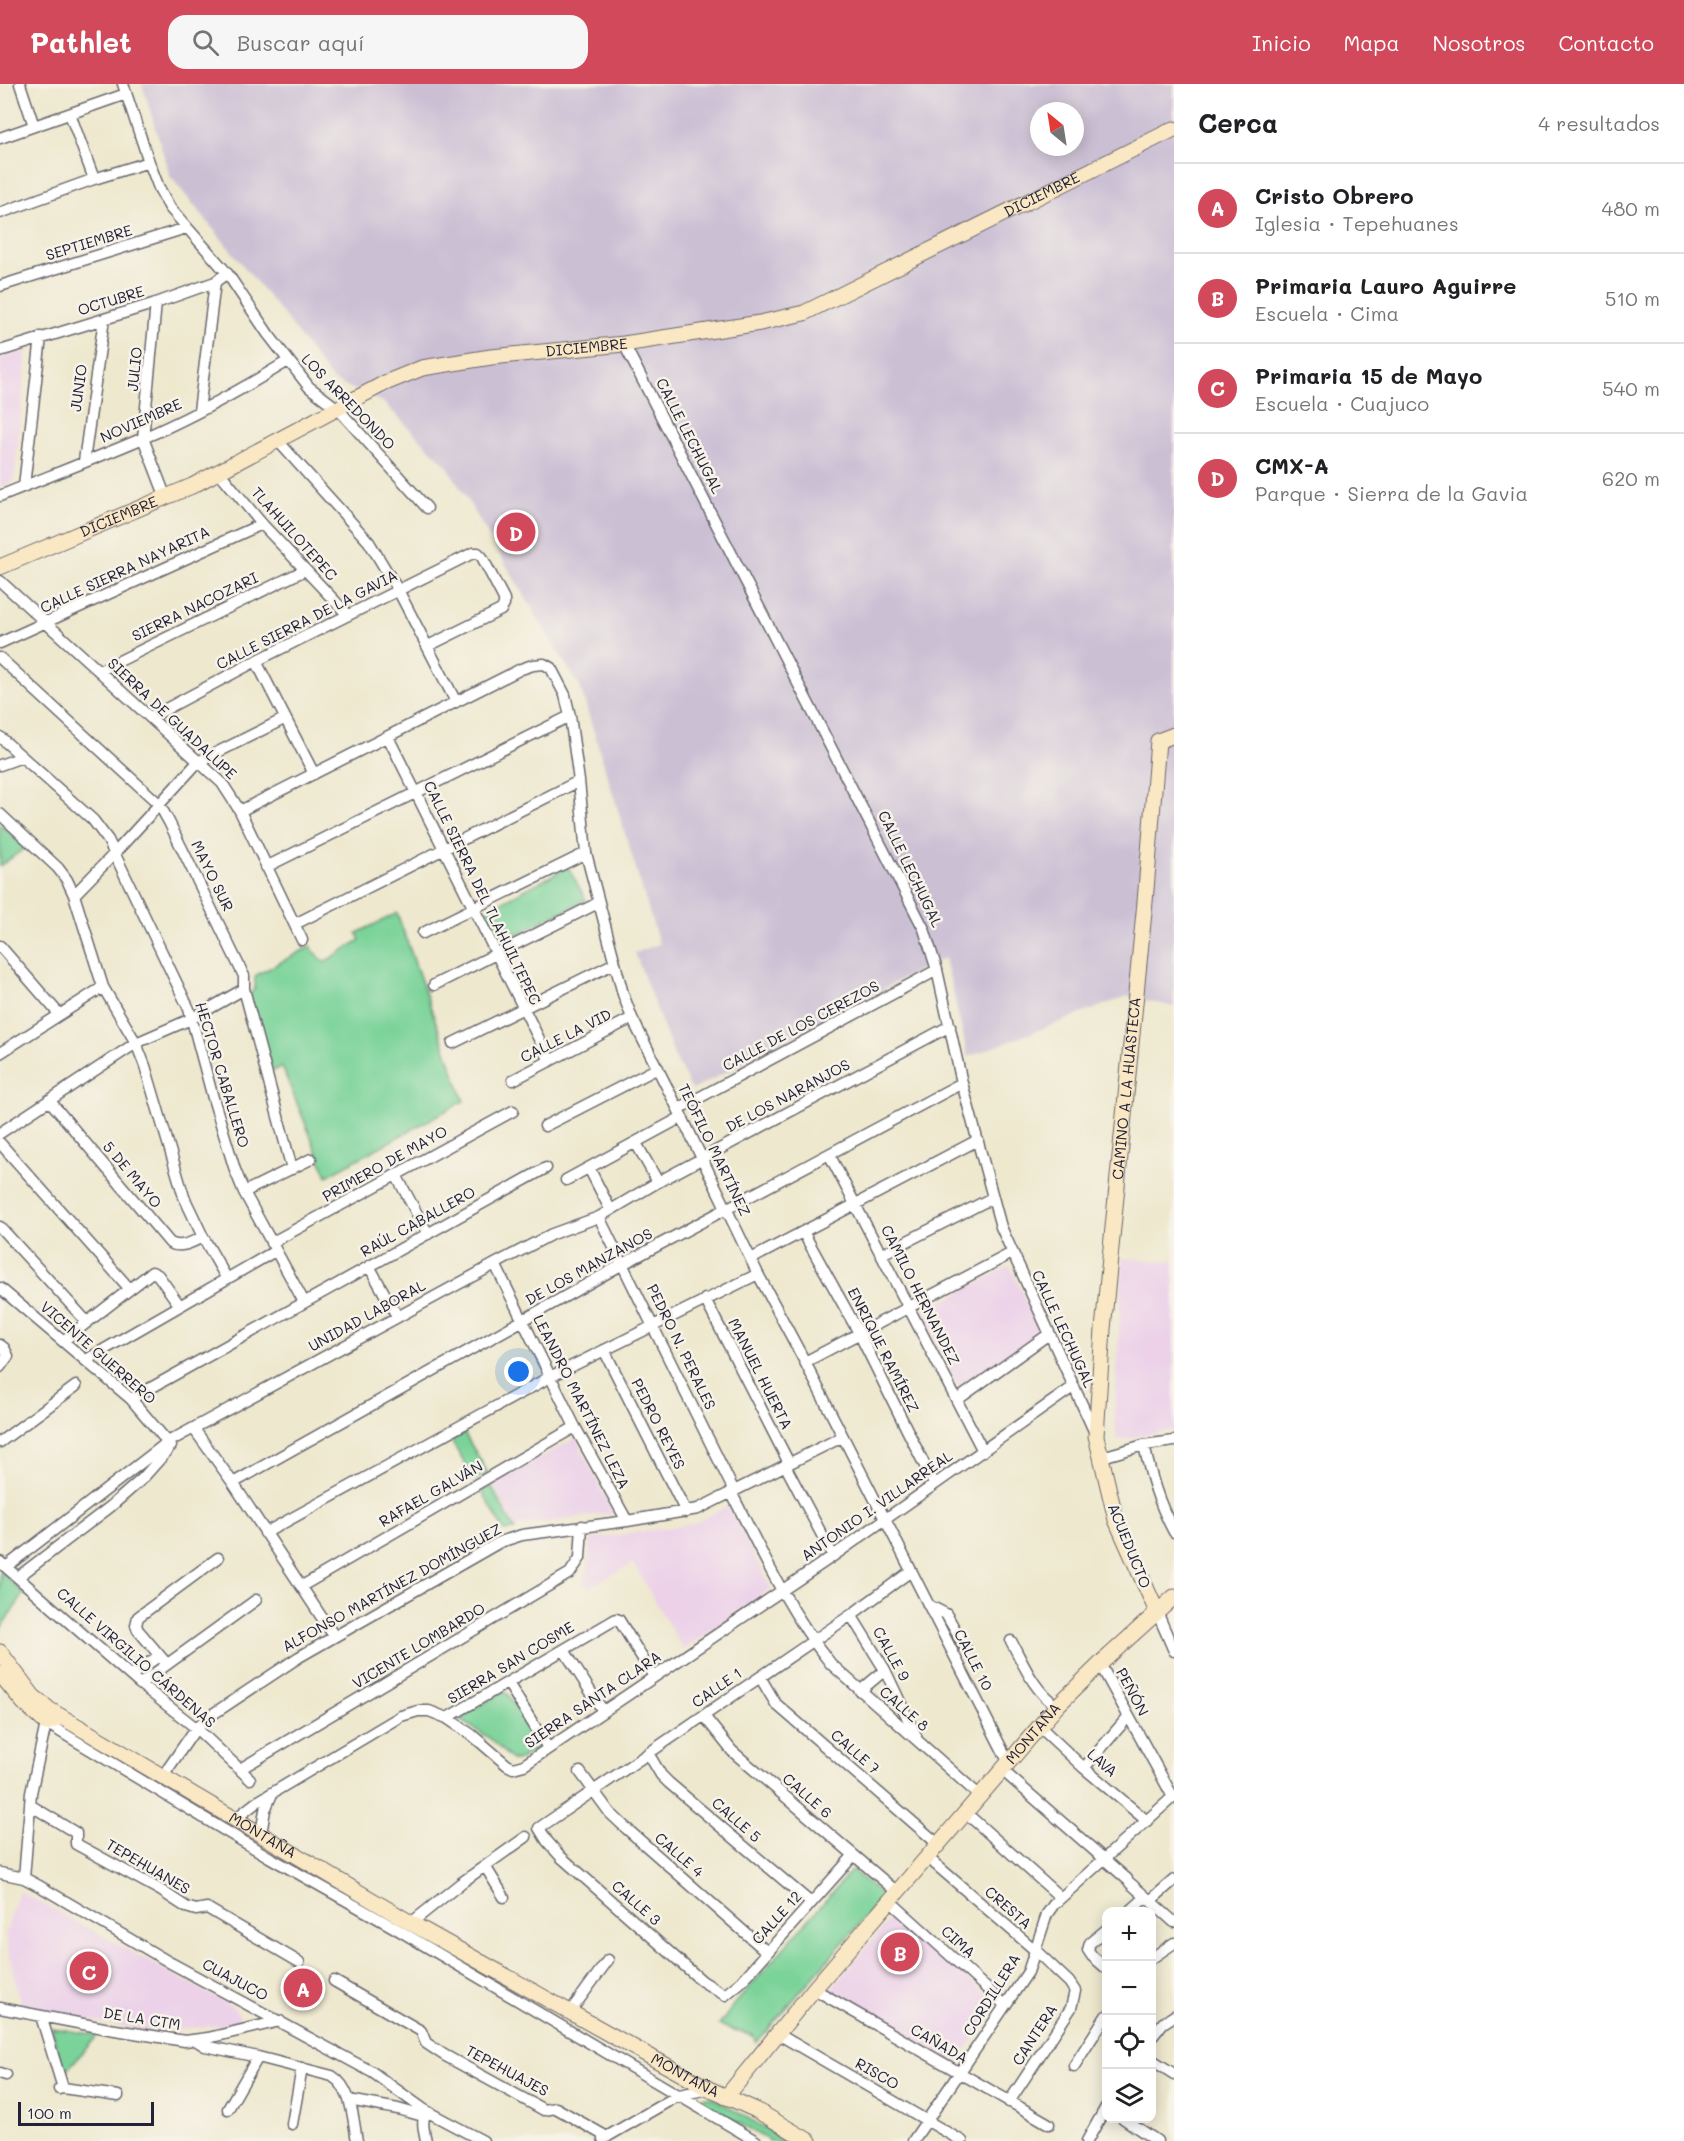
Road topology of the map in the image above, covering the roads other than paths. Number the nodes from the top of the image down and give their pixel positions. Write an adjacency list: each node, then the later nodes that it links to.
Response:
1 (20, 84): 4 (street)
2 (124, 89): 3 (street); 7 (street, LOS ARREDONDO)
3 (70, 114): 4 (street); 8 (street)
4 (34, 126): 6 (street)
5 (1174, 129): 17 (street, DICIEMBRE)
6 (0, 138)
7 (148, 162): 8 (street); 10 (street, LOS ARREDONDO)
8 (93, 179): 9 (street)
9 (0, 213)
10 (186, 228): 11 (street, LOS ARREDONDO); 13 (street, SEPTIEMBRE)
11 (228, 273): 12 (street, OCTUBRE); 19 (street, LOS ARREDONDO)
12 (215, 282): 14 (street, OCTUBRE); 21 (street)
13 (0, 286)
14 (156, 303): 15 (street, OCTUBRE); 22 (street, JULIO)
15 (104, 319): 16 (street, OCTUBRE); 24 (street, JUNIO)
16 (41, 337): 18 (street, OCTUBRE); 26 (street)
17 (624, 344): 20 (street, DICIEMBRE); 71 (street, CALLE LECHUGAL)
18 (0, 351)
19 (288, 361): 20 (street, LOS ARREDONDO); 21 (street, NOVIEMBRE)
20 (338, 409): 23 (street, DICIEMBRE); 29 (street, LOS ARREDONDO)
21 (199, 411): 22 (street, NOVIEMBRE)
22 (142, 438): 24 (street, NOVIEMBRE); 28 (street)
23 (278, 441): 25 (street, DICIEMBRE); 34 (street)
24 (84, 461): 26 (street, NOVIEMBRE)
25 (219, 472): 28 (street, DICIEMBRE); 30 (street, TLAHUILOTEPEC)
26 (24, 486): 27 (street, NOVIEMBRE)
27 (0, 496)
28 (166, 498): 31 (street, DICIEMBRE)
29 (427, 508)
30 (262, 524): 32 (street, TLAHUILOTEPEC); 36 (street, CALLE SIERRA NAYARITA)
31 (0, 567)
32 (305, 570): 35 (street, TLAHUILOTEPEC); 41 (street, SIERRA NACOZARI)
33 (0, 581): 36 (street, SIERRA DE GUADALUPE)
34 (398, 590): 35 (street, CALLE SIERRA DE LA GAVIA); 38 (street); 38 (street, CALLE SIERRA DE LA GAVIA)
35 (348, 615): 40 (street, CALLE SIERRA DE LA GAVIA)
36 (47, 623): 37 (street, CALLE SIERRA NAYARITA); 41 (street, SIERRA DE GUADALUPE)
37 (0, 644)
38 (428, 646): 42 (street)
39 (0, 658): 55 (street, MAYO SUR)
40 (256, 661): 44 (street, CALLE SIERRA DE LA GAVIA); 45 (street)
41 (99, 671): 44 (street, SIERRA DE GUADALUPE)
42 (456, 702): 43 (street, TEÓFILO MARTÍNEZ); 48 (street)
43 (570, 716): 53 (street, TEÓFILO MARTÍNEZ); 54 (street)
44 (151, 717): 50 (street, SIERRA DE GUADALUPE)
45 (284, 719): 50 (street); 52 (street)
46 (1174, 735): 149 (street, CAMINO A LA HUASTECA)
47 (0, 737): 49 (street, HECTOR CABALLERO)
48 (388, 737): 52 (street); 54 (street, CALLE SIERRA DEL TLAHUILTEPEC)
49 (22, 757): 51 (street); 60 (street, HECTOR CABALLERO)
50 (198, 762): 55 (street); 56 (street, SIERRA DE GUADALUPE)
51 (0, 765)
52 (314, 774): 56 (street)
53 (579, 781): 58 (street); 59 (street, TEÓFILO MARTÍNEZ)
54 (416, 792): 58 (street, CALLE SIERRA DEL TLAHUILTEPEC); 61 (street)
55 (159, 804): 60 (street); 74 (street, MAYO SUR)
56 (240, 811): 61 (street, SIERRA DE GUADALUPE)
57 (0, 814): 62 (street)
58 (443, 849): 64 (street, CALLE SIERRA DEL TLAHUILTEPEC); 65 (street)
59 (586, 853): 63 (street, TEÓFILO MARTÍNEZ); 64 (street)
60 (113, 855): 62 (street); 78 (street, HECTOR CABALLERO)
61 (266, 867): 65 (street, SIERRA DE GUADALUPE)
62 (74, 895): 73 (street)
63 (598, 903): 69 (street); 70 (street, TEÓFILO MARTÍNEZ)
64 (473, 909): 66 (street); 69 (street, CALLE SIERRA DEL TLAHUILTEPEC)
65 (295, 924): 67 (street, SIERRA DE GUADALUPE)
66 (423, 933)
67 (302, 940)
68 (0, 946): 76 (street)
69 (496, 954): 72 (street); 75 (street, CALLE SIERRA DEL TLAHUILTEPEC)
70 (615, 963): 75 (street); 77 (street, TEÓFILO MARTÍNEZ)
71 (937, 970): 79 (street, CALLE LECHUGAL); 89 (street, CALLE DE LOS CEREZOS)
72 (434, 985)
73 (103, 987): 76 (street); 80 (street)
74 (244, 989): 78 (street); 100 (street, MAYO SUR)
75 (523, 1009): 81 (street); 83 (street, CALLE SIERRA DEL TLAHUILTEPEC)
76 (59, 1014): 82 (street)
77 (632, 1018): 83 (street, CALLE LA VID); 84 (street, TEÓFILO MARTÍNEZ)
78 (191, 1019): 80 (street); 104 (street, HECTOR CABALLERO)
79 (950, 1026): 86 (street, CALLE LECHUGAL); 97 (street, DE LOS NARANJOS)
80 (136, 1043): 87 (street); 114 (street)
81 (453, 1043)
82 (1, 1050)
83 (550, 1061): 85 (street, CALLE LA VID)
84 (658, 1068): 89 (street, TEÓFILO MARTÍNEZ); 90 (street)
85 (513, 1080)
86 (962, 1083): 92 (street, CALLE LECHUGAL); 95 (street, DE LOS MANZANOS)
87 (49, 1100): 91 (street); 114 (street, 5 DE MAYO)
88 (513, 1111): 101 (street, PRIMERO DE MAYO)
89 (680, 1113): 94 (street, CALLE DE LOS CEREZOS); 97 (street, TEÓFILO MARTÍNEZ)
90 (546, 1126)
91 (0, 1133)
92 (978, 1140): 105 (street, CALLE LECHUGAL); 106 (street)
93 (0, 1143): 125 (street)
94 (636, 1143): 99 (street, CALLE DE LOS CEREZOS); 103 (street)
95 (829, 1154): 106 (street, CAMILO HERNANDEZ); 108 (street, DE LOS MANZANOS)
96 (311, 1159): 100 (street)
97 (702, 1160): 103 (street, DE LOS NARANJOS); 108 (street, TEÓFILO MARTÍNEZ)
98 (546, 1168): 113 (street, RAÚL CABALLERO)
99 (589, 1168): 102 (street, CALLE DE LOS CEREZOS); 107 (street)
100 (292, 1169): 104 (street)
101 (396, 1175): 113 (street); 115 (street, PRIMERO DE MAYO)
102 (566, 1180)
103 (658, 1182): 107 (street, DE LOS NARANJOS)
104 (244, 1192): 115 (street, HECTOR CABALLERO)
105 (992, 1198): 116 (street, CALLE LECHUGAL); 117 (street)
106 (856, 1203): 112 (street); 117 (street, CAMILO HERNANDEZ)
107 (610, 1209): 109 (street, DE LOS NARANJOS)
108 (726, 1209): 118 (street, TEÓFILO MARTÍNEZ); 120 (street, DE LOS MANZANOS)
109 (599, 1217): 110 (street, DE LOS NARANJOS); 120 (street, PEDRO N. PERALES)
110 (576, 1226): 119 (street, UNIDAD LABORAL)
111 (0, 1227): 132 (street)
112 (803, 1232): 118 (street); 134 (street, ENRIQUE RAMÍREZ)
113 (428, 1234): 121 (street, RAÚL CABALLERO)
114 (203, 1237): 123 (street)
115 (273, 1247): 123 (street, PRIMERO DE MAYO); 127 (street, HECTOR CABALLERO)
116 (1012, 1253): 129 (street); 135 (street, CALLE LECHUGAL)
117 (882, 1254): 129 (street, CAMILO HERNANDEZ)
118 (751, 1259): 122 (street, TEÓFILO MARTÍNEZ)
119 (495, 1264): 130 (street, UNIDAD LABORAL); 131 (street, LEANDRO MARTÍNEZ LEZA)
120 (623, 1264): 131 (street, DE LOS MANZANOS); 133 (street, PEDRO N. PERALES)
121 (369, 1266): 127 (street, RAÚL CABALLERO); 130 (street)
122 (758, 1274): 126 (street); 140 (street, TEÓFILO MARTÍNEZ)
123 (227, 1279): 128 (street, PRIMERO DE MAYO)
124 (0, 1287): 136 (street, VICENTE GUERRERO)
125 (129, 1288): 128 (street); 132 (street)
126 (705, 1299): 133 (street); 157 (street, MANUEL HUERTA)
127 (304, 1302): 145 (street, RAÚL CABALLERO)
128 (180, 1306): 139 (street, PRIMERO DE MAYO)
129 (909, 1308): 134 (street); 146 (street, CAMILO HERNANDEZ)
130 (397, 1316): 148 (street, UNIDAD LABORAL)
131 (522, 1320): 142 (street, LEANDRO MARTÍNEZ LEZA); 158 (street, DE LOS MANZANOS)
132 (87, 1322): 136 (street)
133 (653, 1325): 138 (street); 160 (street, PEDRO N. PERALES)
134 (859, 1333): 140 (street); 159 (street, ENRIQUE RAMÍREZ)
135 (1049, 1334): 144 (street, CALLE LECHUGAL); 146 (street)
136 (63, 1341): 139 (street, VICENTE GUERRERO)
137 (0, 1345): 141 (street)
138 (604, 1350): 142 (street); 161 (street, PEDRO REYES)
139 (86, 1360): 145 (street, VICENTE GUERRERO)
140 (805, 1362): 150 (street, TEÓFILO MARTÍNEZ)
141 (0, 1367)
142 (550, 1377): 147 (street, LEANDRO MARTÍNEZ LEZA); 166 (street)
143 (76, 1386): 152 (street)
144 (1073, 1387): 149 (street, CALLE LECHUGAL); 155 (street, ANTONIO I. VILLARREAL)
145 (131, 1399): 153 (street, VICENTE GUERRERO)
146 (957, 1400): 155 (street, CAMILO HERNANDEZ)
147 (575, 1427): 163 (street, LEANDRO MARTÍNEZ LEZA); 172 (street, RAFAEL GALVÁN)
148 (194, 1429): 153 (street, UNIDAD LABORAL); 158 (street)
149 (1096, 1436): 156 (street, ACUEDUCTO)
150 (842, 1437): 157 (street, ALFONSO MARTÍNEZ DOMÍNGUEZ); 162 (street, TEÓFILO MARTÍNEZ)
151 (1174, 1441): 154 (street)
152 (0, 1442)
153 (172, 1442): 169 (street, UNIDAD LABORAL); 171 (street, UNIDAD LABORAL)
154 (1144, 1445): 156 (street); 165 (street)
155 (983, 1450): 159 (street, ANTONIO I. VILLARREAL)
156 (1102, 1457): 177 (street, ACUEDUCTO)
157 (787, 1464): 160 (street, ALFONSO MARTÍNEZ DOMÍNGUEZ); 167 (street, MANUEL HUERTA)
158 (232, 1483): 166 (street)
159 (934, 1484): 162 (street, ANTONIO I. VILLARREAL)
160 (733, 1492): 161 (street, ALFONSO MARTÍNEZ DOMÍNGUEZ); 173 (street, PEDRO N. PERALES)
161 (686, 1512): 163 (street, ALFONSO MARTÍNEZ DOMÍNGUEZ)
162 (884, 1519): 167 (street, ANTONIO I. VILLARREAL); 170 (street, TEÓFILO MARTÍNEZ)
163 (627, 1521): 164 (street, ALFONSO MARTÍNEZ DOMÍNGUEZ)
164 (582, 1527): 179 (street, ALFONSO MARTÍNEZ DOMÍNGUEZ); 210 (street, VICENTE LOMBARDO)
165 (1174, 1532)
166 (266, 1533): 172 (street)
167 (833, 1556): 173 (street, ANTONIO I. VILLARREAL)
168 (218, 1558): 187 (street)
169 (3, 1565): 171 (street, CALLE VIRGILIO CÁRDENAS)
170 (911, 1571): 176 (street, CALLE 10); 178 (street, CALLE 1)
171 (18, 1577): 191 (street, CALLE VIRGILIO CÁRDENAS)
172 (302, 1586): 179 (street)
173 (781, 1591): 180 (street, PEDRO N. PERALES); 182 (street, ANTONIO I. VILLARREAL)
174 (1174, 1597): 177 (street, MONTAÑA)
175 (256, 1600): 187 (street)
176 (928, 1604): 183 (street); 208 (street, CALLE 10)
177 (1157, 1612): 185 (street, ACUEDUCTO); 188 (street, MONTAÑA)
178 (851, 1615): 180 (street, CALLE 1); 189 (street, CALLE 9)
179 (334, 1636): 204 (street, ALFONSO MARTÍNEZ DOMÍNGUEZ)
180 (812, 1640): 193 (street, CALLE 1); 196 (street, CALLE 8)
181 (1011, 1641): 197 (street)
182 (697, 1647): 192 (street, SIERRA SANTA CLARA)
183 (965, 1647)
184 (564, 1650): 192 (street, SIERRA SAN COSME); 194 (street, SIERRA SAN COSME); 198 (street)
185 (1174, 1651)
186 (0, 1652): 200 (street, MONTAÑA)
187 (163, 1659): 191 (street); 195 (street)
188 (1100, 1664): 197 (street, MONTAÑA); 202 (street, PEÑÓN)
189 (885, 1670): 196 (street); 205 (street, CALLE 9)
190 (0, 1674): 200 (street, MONTAÑA)
191 (131, 1675): 195 (street, CALLE VIRGILIO CÁRDENAS)
192 (654, 1677): 198 (street, SIERRA SANTA CLARA)
193 (760, 1677): 199 (street, CALLE 1); 225 (street, CALLE 7)
194 (508, 1683): 201 (street, SIERRA SAN COSME); 206 (street)
195 (140, 1684): 204 (street, CALLE VIRGILIO CÁRDENAS)
196 (860, 1691): 205 (street, CALLE 8)
197 (1057, 1707): 203 (street, MONTAÑA)
198 (603, 1711): 206 (street, SIERRA SANTA CLARA)
199 (704, 1716): 207 (street, CALLE 1); 227 (street, CALLE 6)
200 (52, 1717): 212 (street, MONTAÑA); 218 (street); 226 (street, MONTAÑA)
201 (447, 1718): 206 (street, SIERRA SANTA CLARA); 215 (street, SIERRA SAN COSME)
202 (1128, 1718): 209 (street); 217 (street, PEÑÓN)
203 (1040, 1726): 208 (street, MONTAÑA); 209 (street, LAVA)
204 (196, 1728): 210 (street, CALLE VIRGILIO CÁRDENAS); 212 (street, ALFONSO MARTÍNEZ DOMÍNGUEZ)
205 (918, 1740): 216 (street, CALLE 8)
206 (548, 1748)
207 (648, 1753): 214 (street, CALLE 1); 238 (street, CALLE 5)
208 (1006, 1767): 216 (street, MONTAÑA); 229 (street)
209 (1084, 1768): 221 (street, LAVA)
210 (240, 1770): 213 (street, CALLE VIRGILIO CÁRDENAS)
211 (580, 1772): 214 (street, CALLE 4)
212 (163, 1776): 220 (street, MONTAÑA)
213 (250, 1779)
214 (594, 1789): 222 (street, CALLE 1); 246 (street, CALLE 4)
215 (272, 1793): 220 (street, SIERRA SAN COSME); 223 (street)
216 (980, 1796): 219 (street, MONTAÑA)
217 (1173, 1797): 221 (street, CORDILLERA)
218 (30, 1805): 232 (street); 249 (street, TEPEHUANES)
219 (966, 1813): 225 (street, MONTAÑA); 236 (street)
220 (235, 1819): 223 (street, MONTAÑA)
221 (1147, 1821): 229 (street, CORDILLERA)
222 (539, 1828): 254 (street, CALLE 3)
223 (261, 1834): 226 (street, MONTAÑA)
224 (526, 1837): 230 (street)
225 (938, 1844): 228 (street, MONTAÑA)
226 (274, 1852): 240 (street, MONTAÑA)
227 (853, 1856): 235 (street, CALLE 6); 238 (street, CALLE 12)
228 (927, 1857): 235 (street, MONTAÑA); 245 (street, CRESTA)
229 (1103, 1858): 236 (street, CORDILLERA); 237 (street)
230 (485, 1866): 234 (street); 242 (street)
231 (0, 1873): 232 (street, CUAJUCO)
232 (24, 1878): 260 (street, CUAJUCO)
233 (1174, 1880): 237 (street)
234 (504, 1897)
235 (894, 1897): 253 (street, MONTAÑA); 255 (street, CIMA)
236 (1060, 1897): 245 (street, CORDILLERA)
237 (1148, 1899): 239 (street); 241 (street)
238 (811, 1903): 246 (street, CALLE 12)
239 (1135, 1907)
240 (380, 1913): 242 (street, MONTAÑA); 272 (street, MONTAÑA)
241 (1174, 1922)
242 (411, 1923): 257 (street, MONTAÑA)
243 (1102, 1934): 250 (street)
244 (1174, 1943): 247 (street)
245 (1036, 1951): 252 (street, CRESTA); 255 (street, CORDILLERA)
246 (767, 1952): 254 (street, CALLE 12)
247 (1156, 1955)
248 (608, 1960): 257 (street)
249 (299, 1962)
250 (1102, 1964)
251 (334, 1981): 284 (street, TEPEHUAJES)
252 (1069, 1982): 276 (street, CANTERA)
253 (814, 1989): 263 (street, MONTAÑA); 269 (street, CAÑADA)
254 (721, 1995)
255 (1005, 2005): 269 (street, CORDILLERA)
256 (0, 2008): 258 (street, DE LA CTM)
257 (570, 2012): 271 (street, MONTAÑA)
258 (41, 2016): 264 (street, DE LA CTM); 273 (street)
259 (1174, 2016): 262 (street)
260 (280, 2021): 264 (street, DE LA CTM); 278 (street, CUAJUCO)
261 (1102, 2024): 267 (street)
262 (1156, 2032)
263 (778, 2034): 274 (street, MONTAÑA); 280 (street, RISCO)
264 (197, 2041): 265 (street)
265 (258, 2057): 268 (street); 277 (street)
266 (1156, 2063): 270 (street)
267 (1074, 2066)
268 (302, 2068): 275 (street); 282 (street)
269 (959, 2074): 276 (street, CAÑADA); 280 (street, CORDILLERA)
270 (1174, 2074)
271 (709, 2089): 272 (street); 274 (street, MONTAÑA)
272 (679, 2095): 284 (street); 288 (street, MONTAÑA)
273 (118, 2096)
274 (726, 2097): 289 (street)
275 (349, 2100): 278 (street); 285 (street)
276 (1009, 2102): 283 (street, CAÑADA)
277 (228, 2109)
278 (424, 2114): 286 (street); 287 (street, CUAJUCO)
279 (1102, 2114): 292 (street)
280 (927, 2120): 290 (street, CORDILLERA); 291 (street, RISCO)
281 (1130, 2123): 293 (street)
282 (292, 2124)
283 (1049, 2124)
284 (604, 2140)
285 (357, 2141)
286 (426, 2141)
287 (483, 2141)
288 (756, 2141)
289 (809, 2141)
290 (913, 2141)
291 (962, 2141)
292 (1087, 2141)
293 (1157, 2141)

